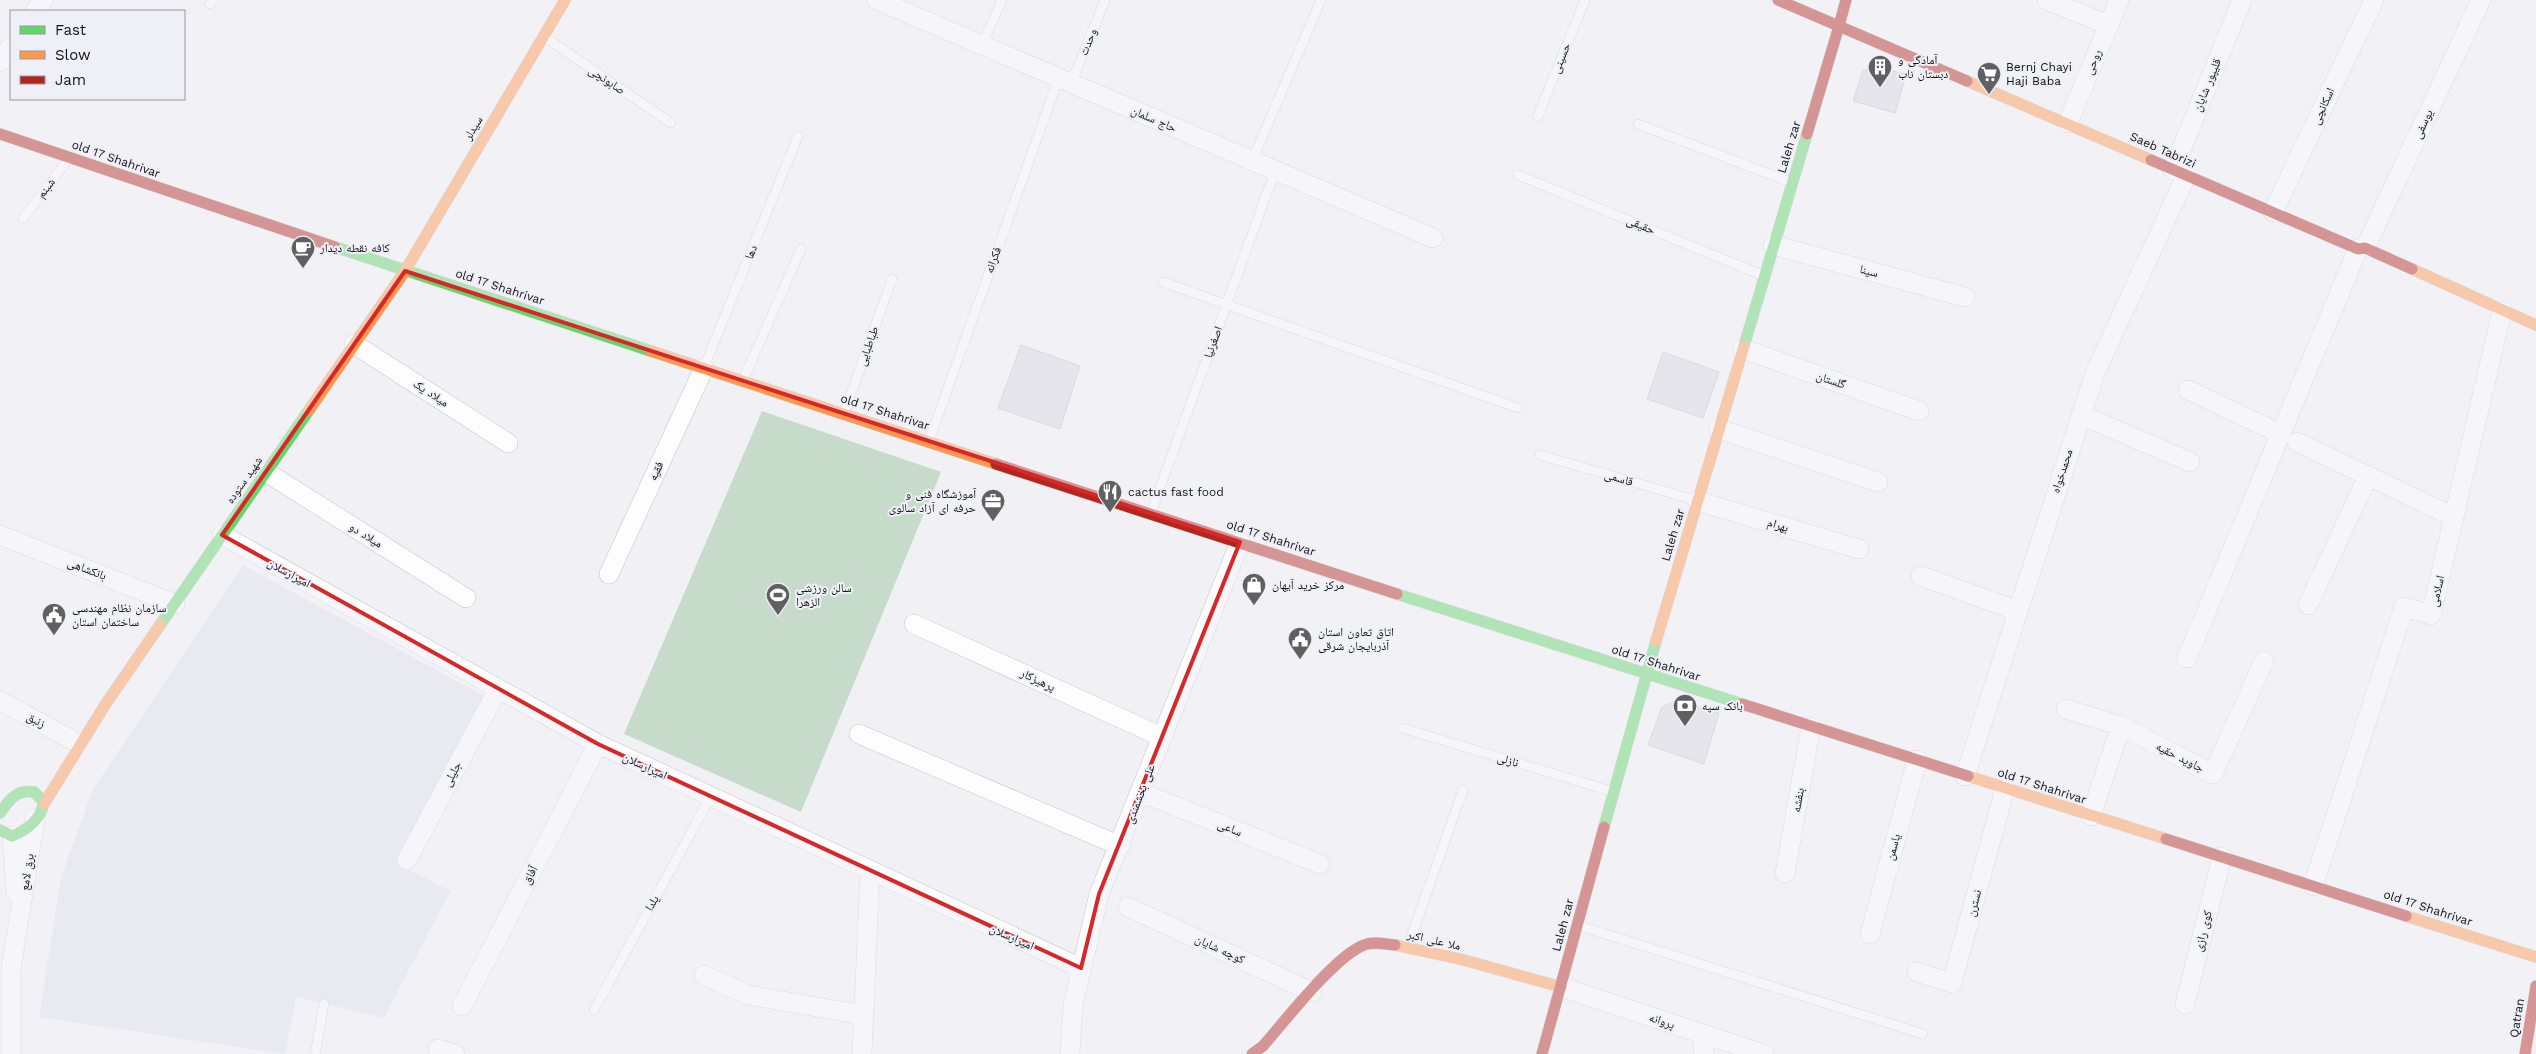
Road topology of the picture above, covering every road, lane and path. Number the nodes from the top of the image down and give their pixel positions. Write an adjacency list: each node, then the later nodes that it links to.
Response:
1 (565, 0): 16 (main road, سیدلر)
2 (877, 0): 17 (street, حاج سلمان)
3 (1002, 0): 17 (lane)
4 (1105, 0): 20 (lane, وحدت)
5 (1321, 0): 28 (lane)
6 (1585, 0): 21 (lane, حسینی)
7 (1778, 0): 15 (main road, Saeb Tabrizi)
8 (1846, 0): 15 (main road)
9 (2047, 0): 14 (street)
10 (2119, 0): 14 (street, روحی)
11 (2242, 0): 30 (street, قلیپور شایان)
12 (2374, 0): 33 (street, اسکانچی)
13 (2481, 0): 37 (street, یوسفی)
14 (2108, 25): 23 (street, روحی)
15 (1839, 26): 23 (main road, Saeb Tabrizi); 32 (main road, Laleh zar)
16 (543, 37): 22 (lane, صابونچی); 39 (main road, سیدلر)
17 (982, 45): 20 (street, حاج سلمان)
18 (10, 47): 19 (street)
19 (0, 62)
20 (1065, 82): 28 (street, حاج سلمان); 58 (lane, فکرانه)
21 (1538, 116)
22 (671, 123)
23 (2068, 123): 30 (main road, Saeb Tabrizi)
24 (1638, 124): 32 (lane)
25 (0, 134): 27 (main road, old 17 Shahrivar)
26 (798, 136): 49 (lane, دها)
27 (70, 158): 34 (lane, شبنم); 39 (main road, old 17 Shahrivar)
28 (1252, 161): 29 (street, حاج سلمان)
29 (1275, 171): 35 (street, حاج سلمان); 44 (lane, اصغرنیا)
30 (2179, 173): 33 (main road, Saeb Tabrizi); 55 (street, محمدخواه)
31 (1518, 175): 40 (lane, حقیقی)
32 (1792, 182): 36 (main road, Laleh zar)
33 (2273, 212): 37 (main road, Saeb Tabrizi)
34 (22, 218)
35 (1432, 238)
36 (1774, 245): 40 (main road, Laleh zar); 43 (street, سینا)
37 (2362, 248): 45 (main road, Saeb Tabrizi); 57 (street, یوسفی)
38 (801, 249): 50 (lane)
39 (405, 271): 47 (main road, شهید ستوده); 49 (main road, old 17 Shahrivar)
40 (1765, 276): 48 (main road, Laleh zar)
41 (892, 279): 54 (lane, طباطبایی)
42 (1163, 282): 44 (lane)
43 (1965, 297)
44 (1226, 304): 52 (lane); 66 (lane, اصغرنیا)
45 (2502, 310): 46 (main road, Saeb Tabrizi); 67 (street, اسلامی)
46 (2536, 325)
47 (354, 344): 59 (street, میلاد یک); 62 (main road, شهید ستوده)
48 (1743, 349): 53 (street, گلستان); 56 (main road, Laleh zar)
49 (704, 368): 50 (main road, old 17 Shahrivar); 72 (street, فقیه)
50 (743, 380): 54 (main road, old 17 Shahrivar)
51 (2188, 390): 57 (street)
52 (1518, 408)
53 (1919, 411)
54 (844, 414): 58 (main road, old 17 Shahrivar)
55 (2081, 415): 61 (street); 77 (street, محمدخواه)
56 (1719, 429): 64 (street); 65 (main road, Laleh zar)
57 (2289, 438): 63 (street); 79 (street, یوسفی)
58 (929, 441): 66 (main road, old 17 Shahrivar)
59 (508, 443)
60 (1540, 455): 65 (lane, قاسمی)
61 (2190, 462)
62 (266, 472): 69 (main road, شهید ستوده); 74 (street, میلاد دو)
63 (2368, 476): 67 (street); 76 (street)
64 (1878, 482)
65 (1698, 501): 71 (street, بهرام); 81 (main road, Laleh zar)
66 (1151, 513): 70 (main road, old 17 Shahrivar)
67 (2454, 517): 113 (street, اسلامی)
68 (0, 535): 75 (street, بانکشاهی)
69 (222, 535): 75 (main road, شهید ستوده); 82 (street, امیرارسلان)
70 (1240, 542): 81 (main road, old 17 Shahrivar); 90 (street, علی بخشمندی)
71 (1859, 549)
72 (609, 574)
73 (1921, 576): 77 (street)
74 (466, 598)
75 (175, 604): 84 (main road, شهید ستوده)
76 (2308, 605)
77 (2018, 611): 94 (street, محمدخواه)
78 (914, 624): 90 (street, پرهیزکار)
79 (2187, 658)
80 (2264, 661): 86 (street, جاوید حقیه)
81 (1646, 674): 87 (main road, old 17 Shahrivar); 101 (main road, Laleh zar)
82 (498, 689): 92 (street, امیرارسلان); 109 (street, جلیلی)
83 (0, 701): 91 (street, زنبق)
84 (105, 705): 91 (main road, شهید ستوده); 103 (main road, شهید ستوده)
85 (2066, 709): 86 (street)
86 (2121, 726): 105 (street)
87 (1811, 727): 93 (main road, old 17 Shahrivar); 112 (street, بنفشه)
88 (1402, 728): 101 (lane, نازلی)
89 (859, 734): 107 (street)
90 (1162, 737): 100 (street, علی بخشمندی)
91 (69, 743)
92 (598, 744): 102 (street, امیرارسلان); 128 (street, آفاق)
93 (1917, 760): 94 (main road, old 17 Shahrivar); 117 (street, یاسمن)
94 (1965, 776): 97 (main road, old 17 Shahrivar)
95 (36, 778): 99 (main road)
96 (0, 785): 99 (street)
97 (2006, 789): 105 (main road, old 17 Shahrivar); 121 (street, نسترن)
98 (1463, 790): 118 (lane)
99 (21, 792): 103 (main road); 104 (main road)
100 (1140, 792): 107 (street, علی بخشمندی); 110 (street, ساعی)
101 (1614, 792): 116 (main road, Laleh zar)
102 (711, 796): 111 (street, امیرارسلان); 129 (lane, یلدا)
103 (40, 811): 106 (main road, شهید ستوده); 115 (street, برق لامع)
104 (0, 813)
105 (2091, 816): 108 (main road, old 17 Shahrivar)
106 (4, 834): 115 (street, برق لامع)
107 (1120, 846): 120 (street, علی بخشمندی)
108 (2222, 857): 113 (main road, old 17 Shahrivar); 127 (street, کوی رازی)
109 (407, 860)
110 (1320, 864)
111 (870, 872): 120 (street, امیرارسلان); 130 (street)
112 (1785, 873)
113 (2313, 886): 119 (main road, old 17 Shahrivar)
114 (1128, 907): 125 (street, کوچه شایان)
115 (18, 925): 133 (street, برق لامع)
116 (1578, 925): 124 (main road, Laleh zar); 132 (lane)
117 (1870, 934)
118 (1408, 946): 124 (main road, ملا علی اکبر); 125 (main road, ملا علی اکبر)
119 (2536, 957)
120 (1082, 968): 136 (street, علی بخشمندی)
121 (1917, 972)
122 (704, 975): 130 (street)
123 (2536, 986): 141 (main road, Qatran)
124 (1561, 987): 131 (street, پروانه); 138 (main road, Laleh zar)
125 (1312, 992): 137 (main road, ملا علی اکبر)
126 (324, 1004): 134 (lane)
127 (2185, 1004)
128 (462, 1006)
129 (594, 1010)
130 (863, 1014): 135 (street)
131 (1702, 1034): 139 (street); 140 (street, پروانه)
132 (1923, 1034)
133 (11, 1054)
134 (315, 1054)
135 (862, 1054)
136 (1070, 1054)
137 (1252, 1054)
138 (1542, 1054)
139 (1704, 1054)
140 (1764, 1054)
141 (2525, 1054)

